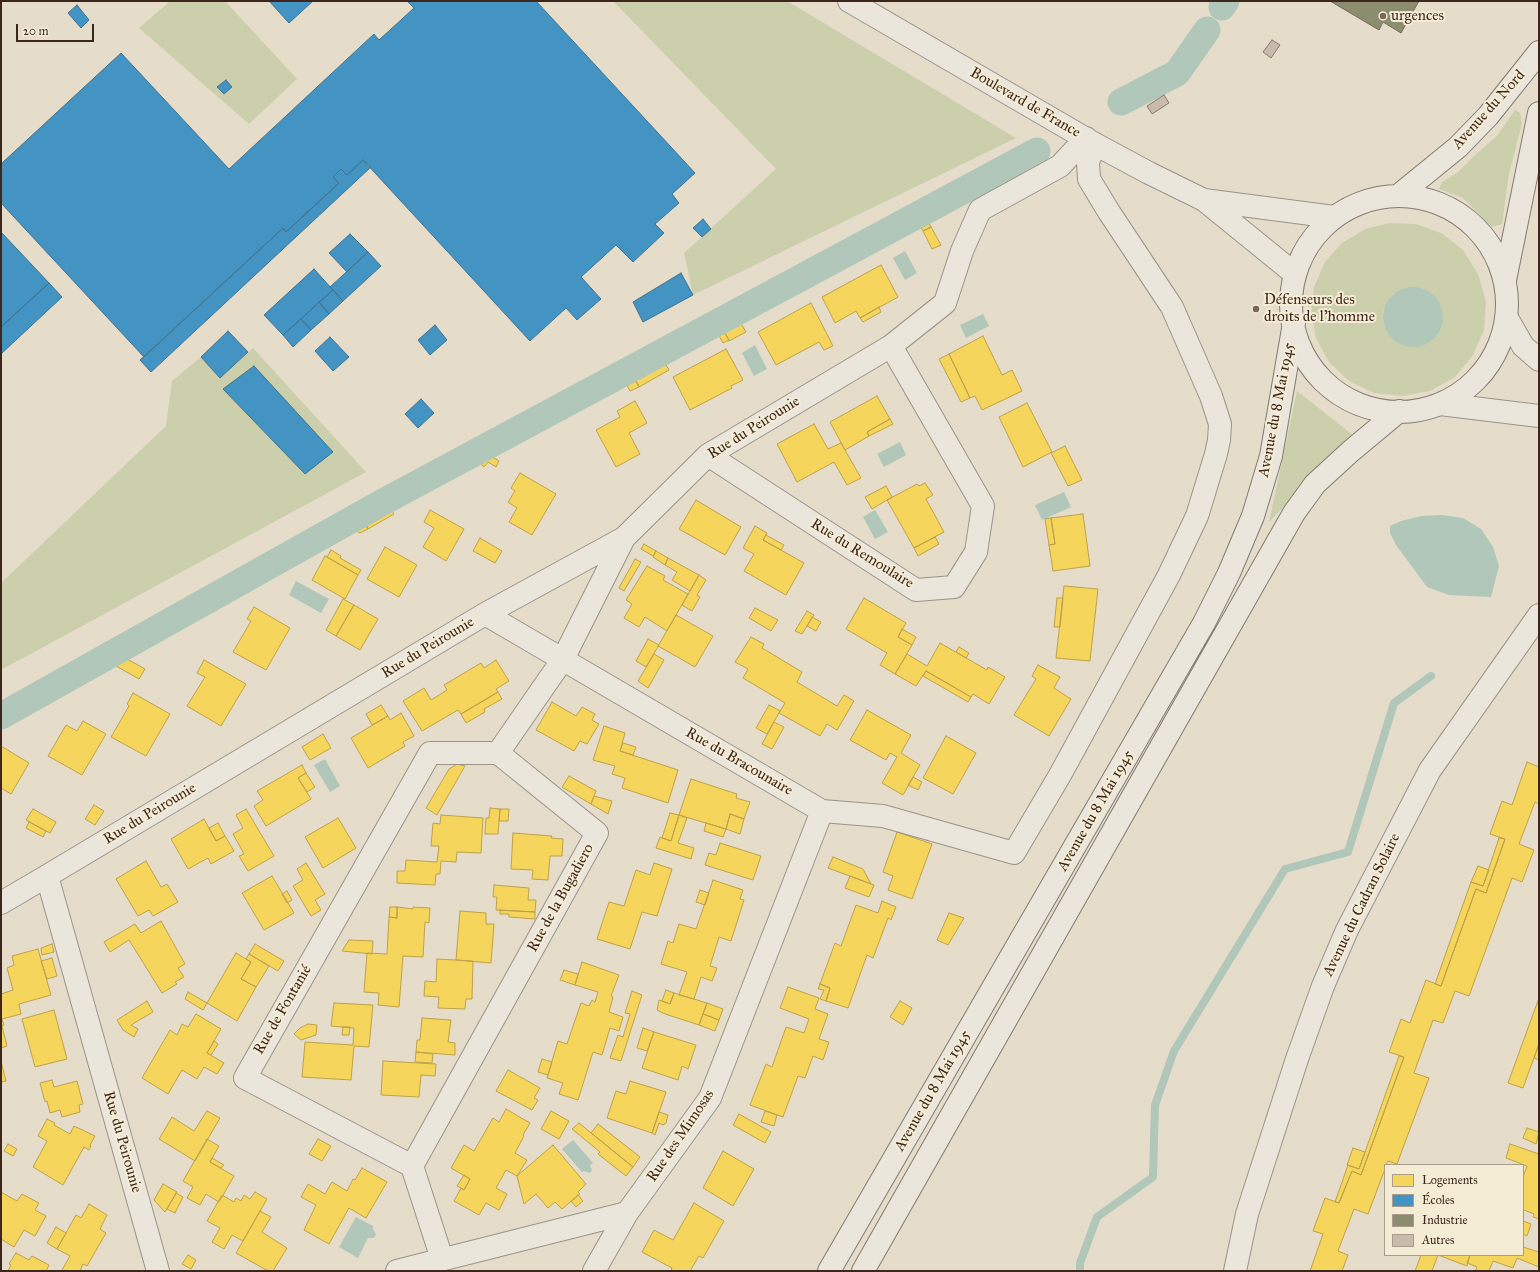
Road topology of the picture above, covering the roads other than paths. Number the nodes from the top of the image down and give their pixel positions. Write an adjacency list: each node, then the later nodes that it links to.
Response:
1 (849, 1): 4 (street, Boulevard de France)
2 (1539, 52): 5 (street, Avenue du Nord)
3 (1539, 113): 9 (street)
4 (1090, 141): 6 (street, Boulevard de France); 12 (street, Rue du Peirounie); 23 (street, Rue du Bracounaire)
5 (1399, 196): 7 (street); 9 (street)
6 (1204, 200): 7 (street, Boulevard de France); 8 (street, Boulevard de France)
7 (1334, 218): 8 (street)
8 (1295, 274): 11 (street)
9 (1505, 280): 10 (street)
10 (1507, 318): 13 (street); 14 (street)
11 (1294, 323): 15 (street); 32 (street, Avenue du 8 Mai 1945)
12 (891, 346): 17 (street, Rue du Peirounie); 17 (street, Rue du Remoulaire)
13 (1539, 360)
14 (1440, 404): 15 (street); 16 (street)
15 (1399, 411): 33 (street, Avenue du 8 Mai 1945)
16 (1539, 416)
17 (708, 454): 18 (street, Rue du Peirounie)
18 (624, 538): 19 (street, Rue du Peirounie); 21 (street)
19 (485, 614): 21 (street, Rue du Bracounaire); 24 (street, Rue du Peirounie)
20 (1539, 615): 34 (street, Avenue du Cadran Solaire)
21 (563, 659): 22 (street); 23 (street, Rue du Bracounaire)
22 (498, 753): 26 (street, Rue de la Bugadiero); 26 (street, Rue de Fontanié)
23 (822, 811): 27 (street, Rue des Mimosas)
24 (48, 876): 25 (street); 29 (street, Rue du Peirounie)
25 (1, 903)
26 (412, 1166): 28 (street)
27 (627, 1213): 28 (street); 31 (street, Rue des Mimosas)
28 (442, 1259): 30 (street)
29 (158, 1271)
30 (397, 1271)
31 (594, 1271)
32 (829, 1271)
33 (863, 1271)
34 (1235, 1271)

